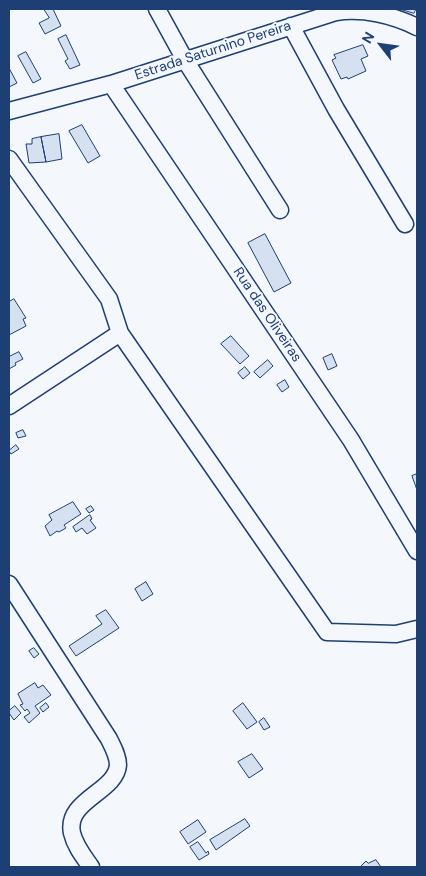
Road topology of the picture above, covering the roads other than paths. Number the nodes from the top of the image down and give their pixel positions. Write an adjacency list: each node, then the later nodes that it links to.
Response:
1 (157, 9): 4 (street)
2 (291, 26): 3 (street, Estrada Saturnino Pereira); 4 (street, Estrada Saturnino Pereira); 9 (street)
3 (417, 27)
4 (186, 60): 5 (street, Estrada Saturnino Pereira); 8 (street)
5 (111, 84): 6 (street, Estrada Saturnino Pereira); 12 (street, Rua das Oliveiras)
6 (9, 111)
7 (9, 159): 10 (street)
8 (280, 210)
9 (404, 224)
10 (120, 333): 11 (street); 14 (street)
11 (9, 406)
12 (417, 551)
13 (9, 584): 15 (street)
14 (417, 629)
15 (91, 867)

